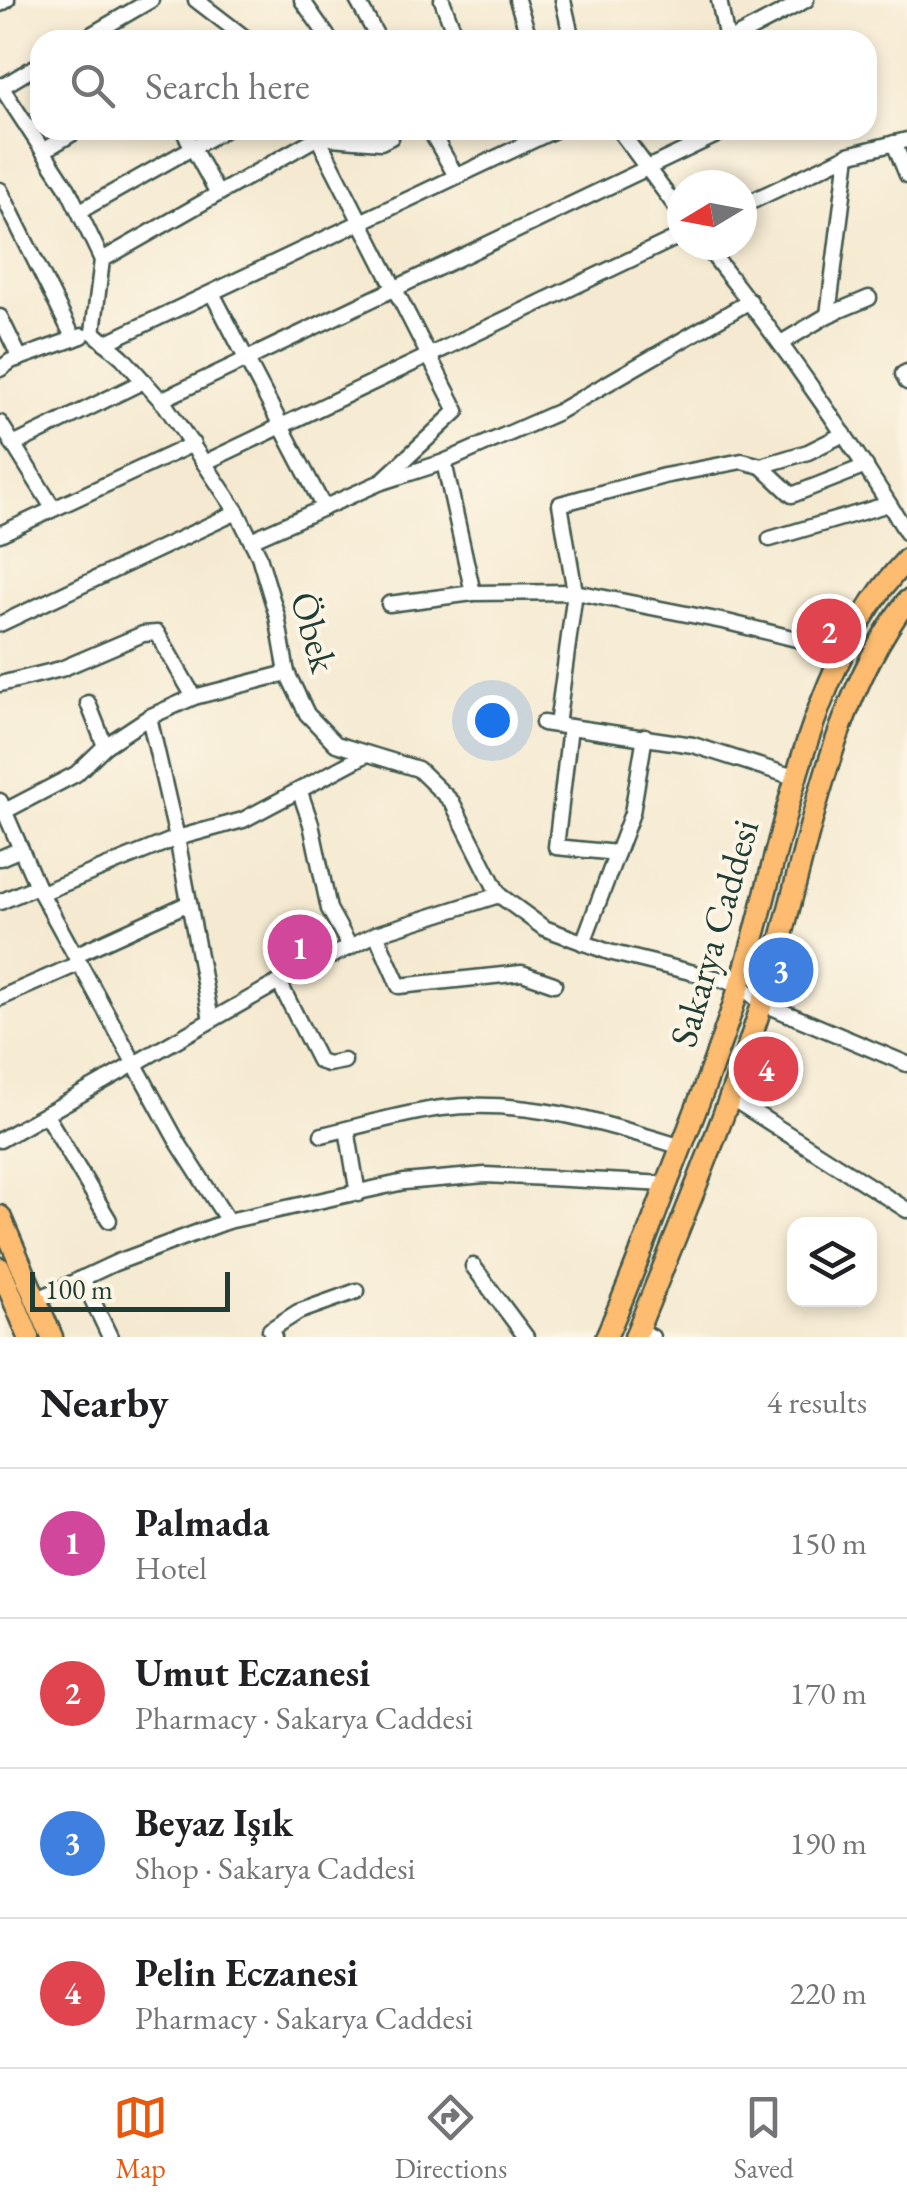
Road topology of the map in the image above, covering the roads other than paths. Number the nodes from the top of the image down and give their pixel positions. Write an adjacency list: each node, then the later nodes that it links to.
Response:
1 (7, 0): 11 (street)
2 (151, 0): 12 (street)
3 (196, 0): 14 (street)
4 (302, 0): 15 (street)
5 (356, 0): 16 (street)
6 (442, 0): 17 (street)
7 (517, 0): 18 (street)
8 (563, 0): 19 (street)
9 (718, 0): 20 (street)
10 (797, 2): 21 (street)
11 (0, 4)
12 (133, 4): 13 (street)
13 (96, 30)
14 (231, 30)
15 (323, 30)
16 (373, 30)
17 (453, 30)
18 (527, 30)
19 (570, 30)
20 (726, 30)
21 (746, 30)
22 (30, 70): 23 (street)
23 (0, 86): 24 (street)
24 (30, 132)
25 (35, 140): 37 (street)
26 (61, 140): 37 (street)
27 (189, 140): 36 (street)
28 (207, 140): 36 (street)
29 (305, 140): 43 (street)
30 (319, 140): 47 (street)
31 (436, 140): 41 (street)
32 (533, 140): 41 (street)
33 (627, 140): 39 (street)
34 (707, 140): 39 (street)
35 (901, 142): 38 (street); 40 (street)
36 (194, 148): 43 (street); 46 (street)
37 (42, 151): 46 (street)
38 (848, 154): 45 (street); 55 (street)
39 (648, 169): 44 (street); 51 (street)
40 (907, 175)
41 (456, 176): 47 (street)
42 (0, 190): 58 (street)
43 (218, 194): 49 (street)
44 (667, 195)
45 (757, 199)
46 (80, 212): 49 (street)
47 (360, 222): 51 (street); 52 (street)
48 (667, 242): 61 (street)
49 (102, 260): 57 (street)
50 (717, 260): 54 (street)
51 (394, 289): 61 (street); 63 (street)
52 (212, 293): 59 (street); 63 (street)
53 (869, 298): 55 (street)
54 (750, 301): 60 (street); 75 (street)
55 (828, 315): 60 (street)
56 (0, 317): 62 (street)
57 (92, 332): 58 (street); 59 (street, Öbek)
58 (74, 339): 62 (street)
59 (106, 343): 66 (street, Öbek)
60 (781, 343): 71 (street)
61 (428, 355): 70 (street); 78 (street)
62 (20, 358): 64 (street)
63 (248, 358): 68 (street); 70 (street)
64 (0, 369)
65 (907, 372): 67 (street)
66 (144, 380): 68 (street, Öbek); 73 (street)
67 (907, 382)
68 (161, 400): 72 (street, Öbek)
69 (0, 423): 73 (street)
70 (281, 426): 74 (street); 81 (street)
71 (844, 434): 76 (street); 77 (street)
72 (193, 444): 74 (street, Öbek); 80 (street)
73 (13, 445): 80 (street)
74 (206, 462): 82 (street, Öbek)
75 (444, 462): 78 (street); 89 (street)
76 (761, 466): 77 (street); 88 (street)
77 (866, 466): 79 (street)
78 (380, 483): 81 (street)
79 (889, 504): 83 (street); 85 (street)
80 (52, 508): 84 (street)
81 (324, 508): 86 (street)
82 (236, 512): 86 (street, Öbek); 92 (street)
83 (907, 533)
84 (0, 534)
85 (770, 539)
86 (251, 540): 95 (street, Öbek)
87 (907, 559): 94 (main road, Sakarya Caddesi)
88 (575, 592): 89 (street); 94 (street); 100 (street)
89 (472, 593): 91 (street)
90 (907, 601): 93 (main road, Sakarya Caddesi)
91 (389, 604)
92 (0, 624)
93 (900, 626): 123 (main road, Sakarya Caddesi)
94 (845, 650): 104 (main road, Sakarya Caddesi)
95 (287, 674): 97 (street); 103 (street, Öbek)
96 (0, 684): 97 (street)
97 (194, 697): 99 (street)
98 (88, 703): 102 (street)
99 (149, 717): 102 (street); 107 (street)
100 (557, 725): 101 (street); 109 (street)
101 (645, 736): 104 (street); 109 (street)
102 (106, 746): 106 (street)
103 (366, 754): 105 (street); 112 (street, Öbek)
104 (797, 778): 121 (main road, Sakarya Caddesi)
105 (300, 792): 107 (street); 117 (street)
106 (3, 814): 108 (street)
107 (176, 838): 111 (street); 114 (street)
108 (21, 849): 110 (street); 111 (street)
109 (617, 853): 116 (street)
110 (0, 858)
111 (39, 890): 113 (street); 118 (street)
112 (499, 895): 115 (street); 116 (street, Öbek)
113 (0, 902)
114 (189, 903): 118 (street); 124 (street)
115 (376, 934): 117 (street); 120 (street)
116 (584, 942): 121 (street, Öbek)
117 (350, 947): 119 (street)
118 (78, 959): 122 (street); 126 (street)
119 (279, 982): 124 (street); 125 (street)
120 (554, 984)
121 (739, 984): 123 (street, Öbek); 133 (main road, Sakarya Caddesi)
122 (0, 998)
123 (762, 1002): 127 (street, Öbek); 128 (main road, Sakarya Caddesi)
124 (211, 1020): 126 (street)
125 (344, 1061)
126 (135, 1062): 129 (street); 139 (street)
127 (907, 1064)
128 (730, 1096): 136 (street); 145 (main road, Sakarya Caddesi)
129 (46, 1115): 132 (street); 138 (street)
130 (347, 1129): 131 (street); 133 (street); 135 (street)
131 (322, 1135)
132 (0, 1140)
133 (682, 1147): 134 (main road, Sakarya Caddesi)
134 (667, 1184): 135 (street); 151 (main road, Sakarya Caddesi)
135 (358, 1194): 139 (street)
136 (907, 1210)
137 (0, 1216): 144 (main road)
138 (109, 1220)
139 (228, 1221): 142 (street)
140 (473, 1266): 150 (street)
141 (0, 1268): 146 (main road)
142 (82, 1278): 144 (street); 148 (street)
143 (356, 1291): 149 (street)
144 (36, 1300): 147 (main road)
145 (642, 1334)
146 (29, 1337)
147 (52, 1337)
148 (110, 1337)
149 (274, 1337)
150 (526, 1337)
151 (606, 1337)

